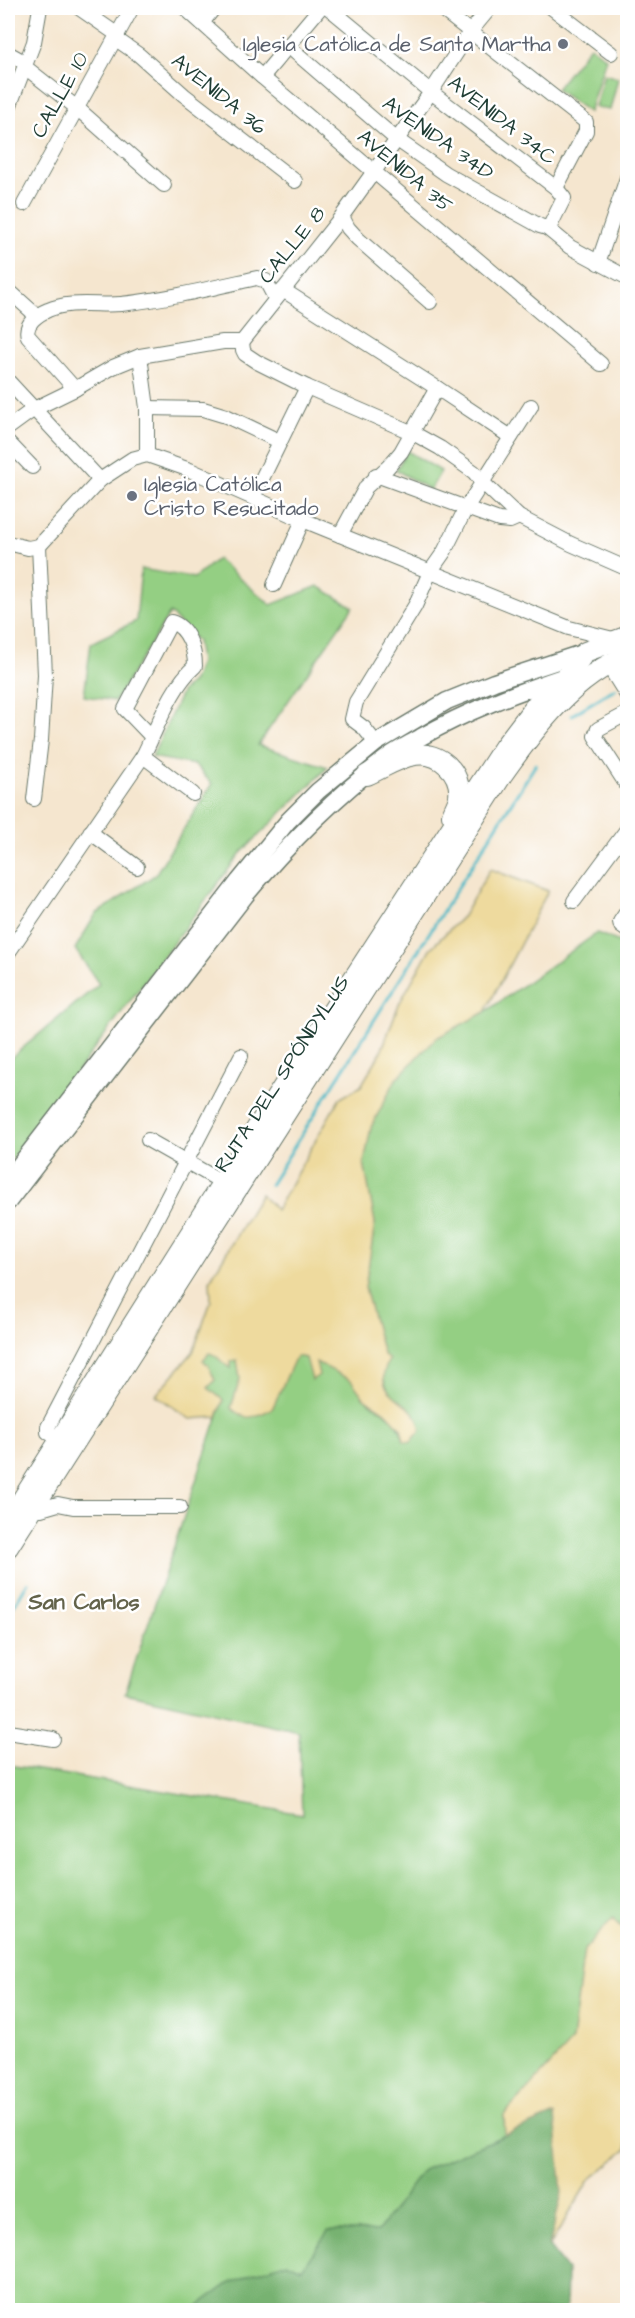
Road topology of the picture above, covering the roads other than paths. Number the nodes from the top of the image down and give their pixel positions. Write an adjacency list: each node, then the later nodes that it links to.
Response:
1 (40, 8): 17 (street)
2 (79, 8): 13 (street, AVENIDA 36)
3 (132, 8): 13 (street, CALLE 10)
4 (184, 8): 11 (street, AVENIDA 35)
5 (213, 8): 11 (street)
6 (320, 8): 14 (street)
7 (328, 8): 19 (street, AVENIDA 34C)
8 (440, 8): 12 (street)
9 (490, 8): 12 (street, CALLE 8)
10 (552, 8): 15 (street)
11 (202, 23): 18 (street, AVENIDA 35)
12 (470, 32): 19 (street, CALLE 8); 27 (street)
13 (117, 37): 20 (street, CALLE 10); 25 (street, AVENIDA 36)
14 (288, 46): 18 (street); 22 (street, AVENIDA 34D)
15 (612, 52)
16 (8, 53): 17 (street)
17 (26, 65): 20 (street); 21 (street)
18 (262, 77): 23 (street, AVENIDA 35)
19 (431, 92): 22 (street, CALLE 8); 27 (street, AVENIDA 34C)
20 (77, 108): 26 (street); 28 (street, CALLE 10)
21 (8, 110)
22 (396, 139): 23 (street, CALLE 8); 30 (street, AVENIDA 34D)
23 (373, 172): 29 (street, CALLE 8); 39 (street, AVENIDA 35)
24 (627, 175): 31 (street)
25 (295, 181)
26 (164, 185)
27 (560, 193): 30 (street)
28 (24, 204)
29 (342, 216): 34 (street, CALLE 8); 35 (street)
30 (547, 228): 31 (street, AVENIDA 34D)
31 (598, 263): 32 (street, AVENIDA 34D)
32 (627, 278)
33 (8, 290): 36 (street)
34 (279, 294): 36 (street); 37 (street, CALLE 8); 42 (street)
35 (430, 302)
36 (37, 316): 43 (street)
37 (242, 342): 38 (street); 41 (street)
38 (140, 356): 43 (street); 45 (street)
39 (601, 364)
40 (8, 381): 46 (street)
41 (308, 387): 48 (street); 50 (street)
42 (437, 388): 48 (street); 49 (street)
43 (75, 389): 46 (street)
44 (531, 406): 49 (street)
45 (147, 408): 50 (street); 52 (street)
46 (34, 409): 47 (street); 55 (street)
47 (8, 428)
48 (413, 433): 54 (street); 56 (street)
49 (511, 437): 56 (street)
50 (279, 441): 57 (street)
51 (8, 442): 53 (street)
52 (147, 455): 55 (street); 57 (street)
53 (32, 467)
54 (376, 475): 58 (street); 61 (street)
55 (100, 480): 63 (street)
56 (482, 482): 58 (street); 59 (street)
57 (253, 497): 60 (street)
58 (466, 508): 59 (street); 65 (street)
59 (519, 517): 64 (street)
60 (303, 520): 61 (street); 66 (street)
61 (340, 535): 65 (street)
62 (8, 543): 63 (street)
63 (39, 546): 78 (street)
64 (626, 566)
65 (430, 572): 67 (street); 73 (street)
66 (274, 585)
67 (568, 628): 68 (street); 69 (street)
68 (585, 652): 69 (highway); 69 (street); 70 (highway, RUTA DEL SPÓNDYLUS); 73 (main road)
69 (620, 668): 70 (main road); 95 (highway, RUTA DEL SPÓNDYLUS)
70 (568, 675): 75 (main road); 81 (highway, RUTA DEL SPÓNDYLUS)
71 (627, 713): 76 (street)
72 (153, 737): 72 (street); 74 (street)
73 (376, 743): 90 (main road)
74 (143, 756): 77 (street); 80 (street)
75 (367, 776): 81 (highway); 92 (main road)
76 (627, 787)
77 (193, 795)
78 (34, 799)
79 (627, 828): 83 (street)
80 (90, 832): 82 (street); 86 (street)
81 (437, 850): 91 (highway, RUTA DEL SPÓNDYLUS)
82 (137, 867)
83 (574, 901)
84 (627, 910): 85 (street)
85 (627, 931)
86 (8, 953)
87 (241, 1056): 89 (street)
88 (148, 1140): 89 (street)
89 (186, 1162): 91 (street); 93 (street)
90 (8, 1180)
91 (222, 1182): 93 (highway, RUTA DEL SPÓNDYLUS)
92 (8, 1202)
93 (59, 1439): 95 (highway, RUTA DEL SPÓNDYLUS)
94 (180, 1507): 95 (street)
95 (15, 1514): 96 (highway, RUTA DEL SPÓNDYLUS)
96 (8, 1547)
97 (8, 1732): 98 (street)
98 (53, 1738)

